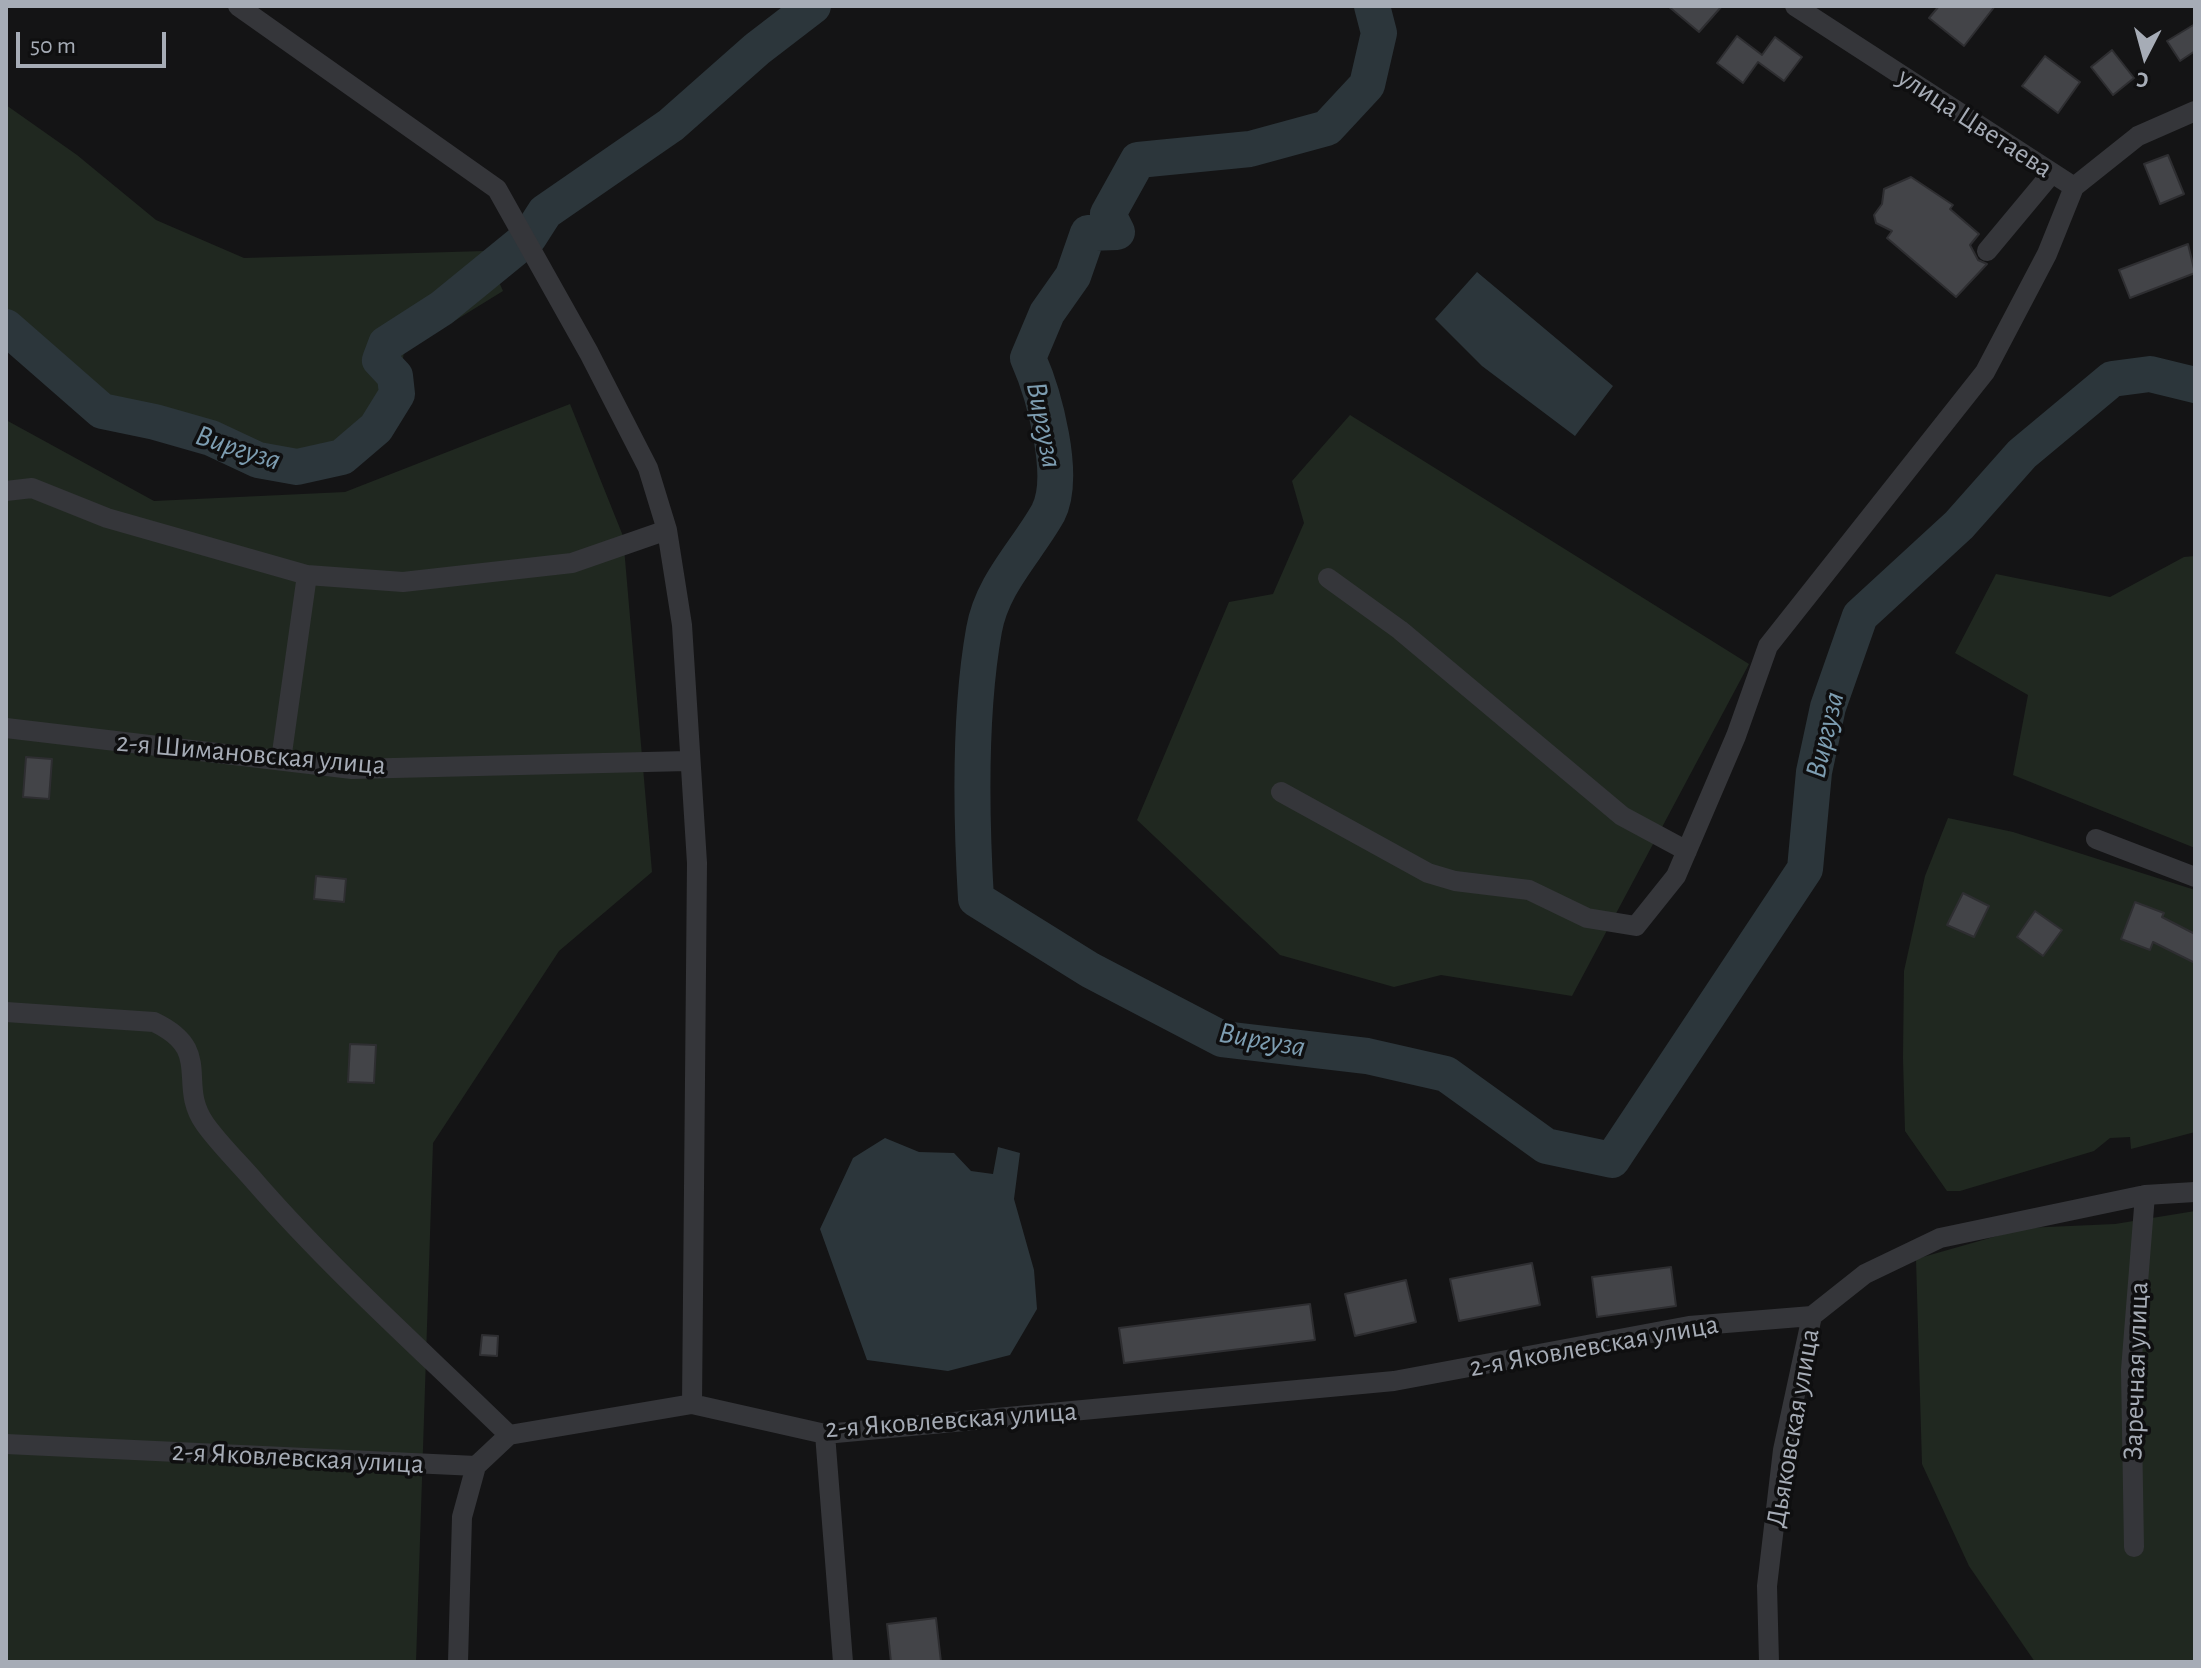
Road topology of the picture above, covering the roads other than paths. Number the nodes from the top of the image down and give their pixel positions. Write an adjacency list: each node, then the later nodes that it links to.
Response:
1 (238, 6): 8 (street)
2 (1795, 6): 4 (street, улица Цветаева)
3 (2195, 111): 5 (street, улица Цветаева)
4 (2052, 173): 5 (street, улица Цветаева); 6 (street)
5 (2074, 187): 16 (street)
6 (1987, 251)
7 (6, 491): 9 (street)
8 (667, 530): 9 (street); 13 (street)
9 (307, 575): 12 (street)
10 (1328, 578): 16 (street)
11 (6, 728): 12 (street, 2-я Шимановская улица)
12 (281, 760): 13 (street, 2-я Шимановская улица)
13 (688, 761): 22 (street)
14 (1281, 792): 16 (street)
15 (2096, 839): 17 (street)
16 (1687, 851)
17 (2195, 877)
18 (6, 1012): 24 (street)
19 (2195, 1192): 20 (street, Дьяковская улица)
20 (2145, 1195): 21 (street, Дьяковская улица); 27 (street, Заречная улица)
21 (1812, 1316): 23 (street, 2-я Яковлевская улица); 30 (street, Дьяковская улица)
22 (692, 1404): 23 (street, 2-я Яковлевская улица); 24 (street, 2-я Яковлевская улица)
23 (825, 1434): 29 (street)
24 (509, 1435): 26 (street)
25 (6, 1444): 26 (street, 2-я Яковлевская улица)
26 (476, 1466): 28 (street)
27 (2134, 1547)
28 (458, 1662)
29 (843, 1662)
30 (1769, 1662)

